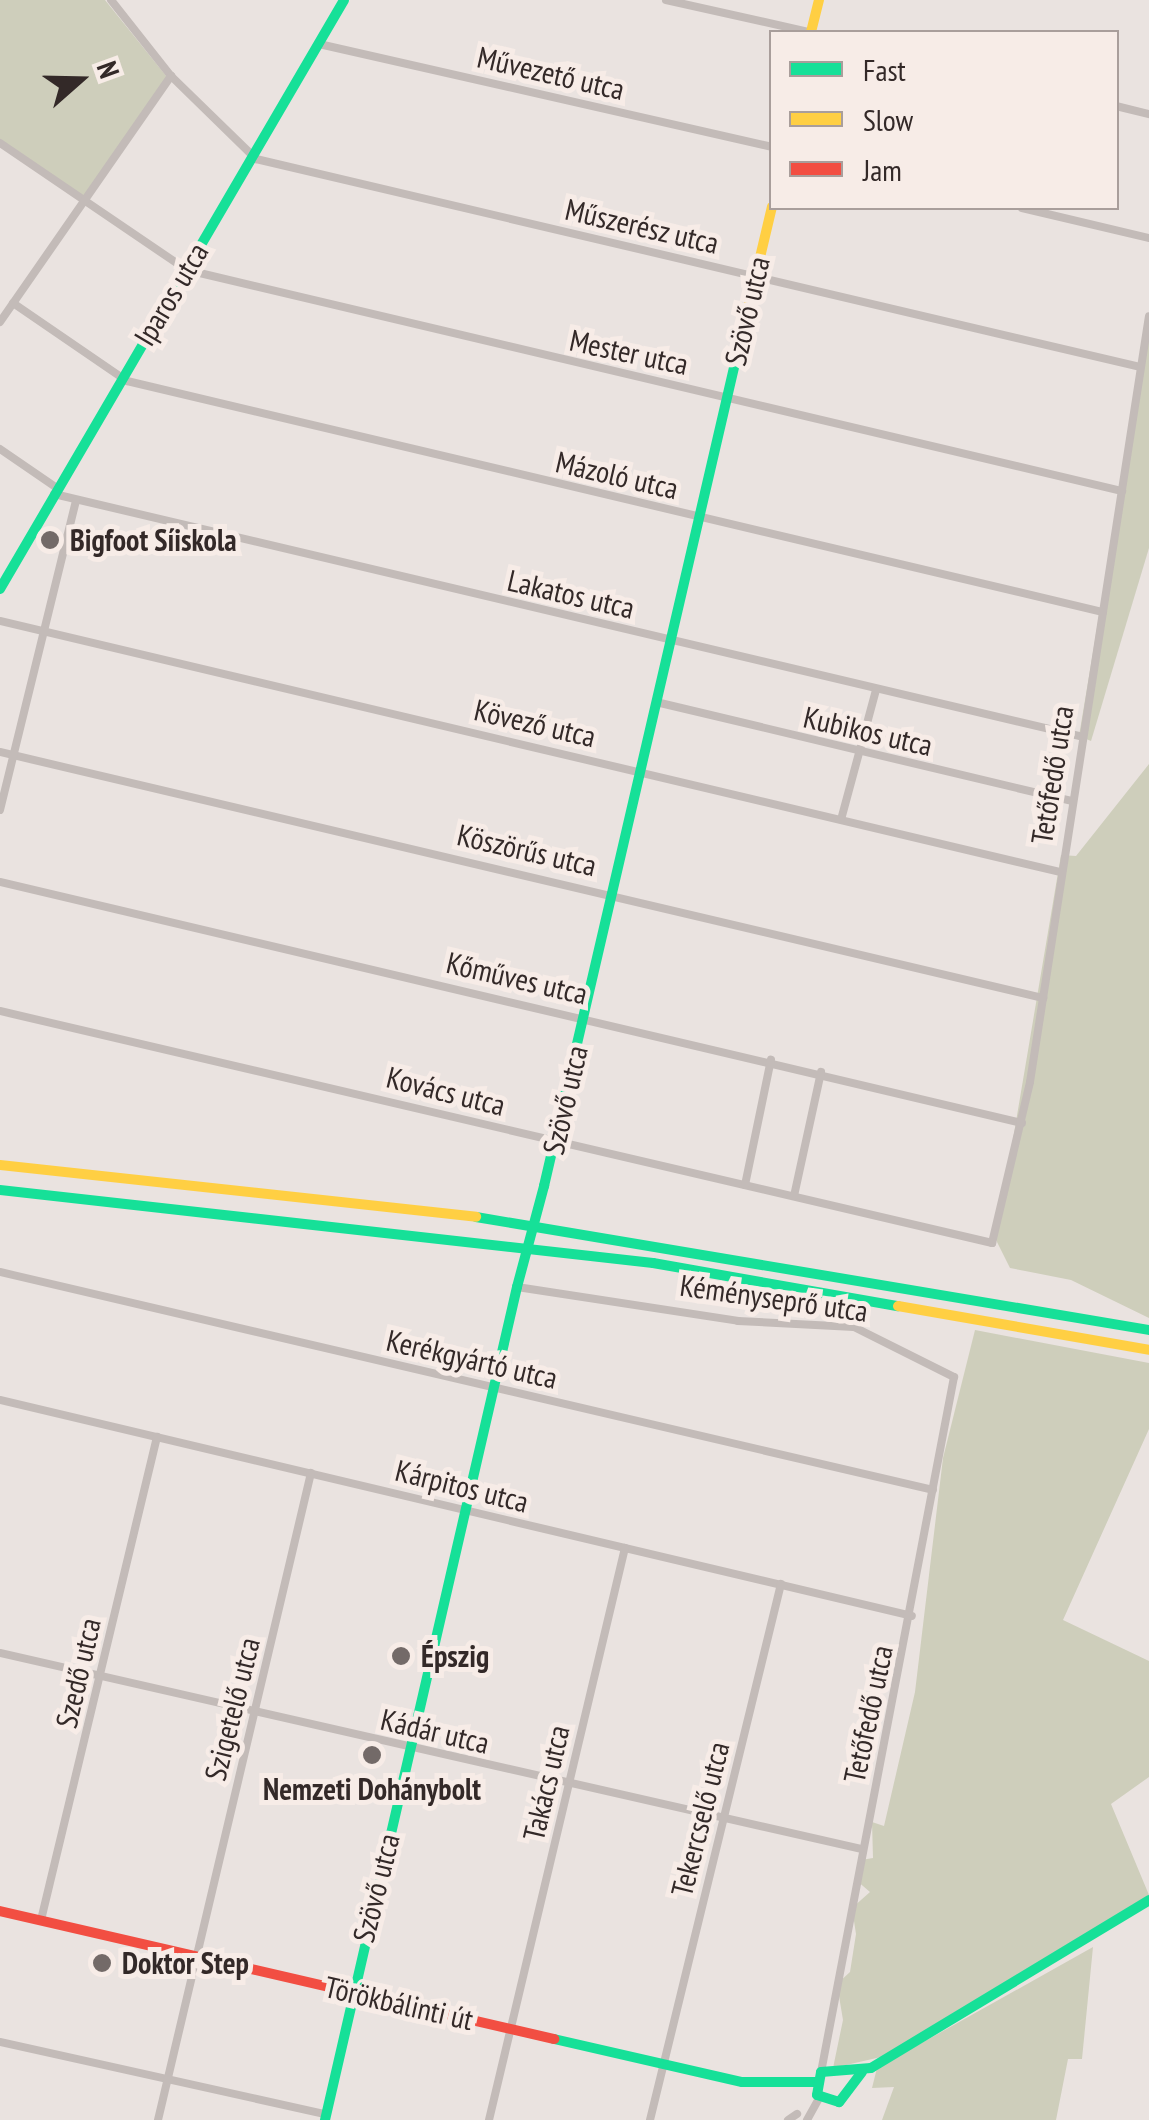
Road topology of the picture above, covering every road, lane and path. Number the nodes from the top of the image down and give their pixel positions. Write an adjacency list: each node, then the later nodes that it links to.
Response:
1 (111, 0): 8 (street)
2 (344, 0): 7 (main road, Iparos utca)
3 (666, 0): 5 (street)
4 (819, 0): 6 (main road)
5 (801, 30)
6 (811, 30)
7 (320, 44): 12 (street, Művezető utca); 13 (main road, Iparos utca)
8 (171, 76): 13 (street); 14 (street)
9 (1119, 107): 10 (street)
10 (1149, 114)
11 (0, 143): 14 (street)
12 (769, 146)
13 (252, 155): 18 (main road, Iparos utca); 19 (street, Műszerész utca)
14 (84, 203): 18 (street); 20 (street)
15 (771, 210): 19 (main road, Szövő utca)
16 (1030, 210): 17 (street)
17 (1149, 238)
18 (186, 270): 24 (main road, Iparos utca); 25 (street, Mester utca)
19 (756, 276): 23 (street, Műszerész utca); 25 (main road, Szövő utca)
20 (13, 303): 22 (street); 24 (street)
21 (1149, 316): 23 (street, Tetőfedő utca)
22 (0, 322)
23 (1140, 368): 28 (street, Tetőfedő utca)
24 (120, 378): 27 (main road, Iparos utca); 30 (street, Mázoló utca)
25 (726, 397): 28 (street, Mester utca); 30 (main road, Szövő utca)
26 (0, 449): 27 (street, Lakatos utca)
27 (56, 491): 29 (street, Lakatos utca); 31 (main road, Iparos utca)
28 (1122, 491): 32 (street, Tetőfedő utca)
29 (76, 500): 34 (street); 35 (street, Lakatos utca)
30 (700, 518): 32 (street, Mázoló utca); 35 (main road, Szövő utca)
31 (0, 589)
32 (1104, 612): 38 (street, Tetőfedő utca)
33 (0, 621): 34 (street, Kövező utca)
34 (42, 632): 41 (street); 42 (street, Kövező utca)
35 (671, 640): 36 (street, Lakatos utca); 37 (main road, Szövő utca)
36 (876, 690): 38 (street, Lakatos utca); 40 (street)
37 (656, 702): 40 (street, Kubikos utca); 42 (main road, Szövő utca)
38 (1079, 736): 43 (street, Tetőfedő utca)
39 (0, 752): 41 (street, Köszörűs utca)
40 (861, 753): 43 (street, Kubikos utca); 45 (street)
41 (14, 755): 44 (street); 48 (street, Köszörűs utca)
42 (637, 770): 45 (street, Kövező utca); 48 (main road, Szövő utca)
43 (1070, 800): 46 (street, Tetőfedő utca)
44 (0, 810)
45 (842, 816): 46 (street, Kövező utca)
46 (1060, 872): 49 (street, Tetőfedő utca)
47 (0, 882): 51 (street, Kőműves utca)
48 (612, 893): 49 (street, Köszörűs utca); 51 (main road, Szövő utca)
49 (1043, 998): 54 (street, Tetőfedő utca)
50 (0, 1011): 55 (street, Kovács utca)
51 (584, 1017): 52 (street, Kőműves utca); 55 (main road, Szövő utca)
52 (771, 1060): 53 (street, Kőműves utca); 57 (street)
53 (821, 1072): 54 (street, Kőműves utca); 59 (street)
54 (1022, 1123): 60 (street, Tetőfedő utca)
55 (556, 1141): 57 (street, Kovács utca); 62 (main road, Szövő utca, bridge)
56 (0, 1165): 63 (main road)
57 (744, 1184): 59 (street, Kovács utca)
58 (0, 1190): 64 (main road)
59 (794, 1196): 60 (street, Kovács utca)
60 (996, 1240)
61 (0, 1272): 66 (street, Kerékgyártó utca)
62 (517, 1287): 65 (street, Kéményseprő utca); 66 (main road, Szövő utca)
63 (1149, 1330)
64 (1149, 1350)
65 (954, 1377): 70 (street, Tetőfedő utca)
66 (494, 1388): 70 (street, Kerékgyártó utca); 71 (main road, Szövő utca)
67 (0, 1400): 68 (street, Kárpitos utca)
68 (156, 1437): 69 (street, Kárpitos utca); 76 (street, Szedő utca)
69 (312, 1473): 71 (street, Kárpitos utca); 77 (street, Szigetelő utca)
70 (933, 1490): 74 (street, Tetőfedő utca)
71 (465, 1510): 72 (street, Kárpitos utca); 78 (main road, Szövő utca)
72 (625, 1548): 73 (street, Kárpitos utca); 79 (street, Takács utca)
73 (781, 1584): 74 (street, Kárpitos utca); 80 (street, Tekercselő utca)
74 (912, 1616): 81 (street, Tetőfedő utca)
75 (0, 1653): 76 (street, Kádár utca)
76 (102, 1674): 77 (street, Kádár utca); 84 (street, Szedő utca)
77 (254, 1714): 78 (street, Kádár utca); 85 (street, Szigetelő utca)
78 (410, 1747): 79 (street, Kádár utca); 86 (main road, Szövő utca)
79 (568, 1785): 80 (street, Kádár utca); 87 (street, Takács utca)
80 (723, 1819): 81 (street, Kádár utca); 89 (street, Tekercselő utca)
81 (862, 1848): 90 (street, Tetőfedő utca)
82 (1149, 1900): 91 (main road)
83 (0, 1911): 84 (main road, Törökbálinti út)
84 (41, 1920): 85 (main road, Törökbálinti út)
85 (194, 1956): 86 (main road, Törökbálinti út); 92 (street, Szigetelő utca)
86 (351, 1992): 87 (main road, Törökbálinti út); 96 (main road, Szövő utca)
87 (512, 2028): 89 (main road, Törökbálinti út); 98 (street, Takács utca)
88 (0, 2042): 92 (street)
89 (664, 2064): 93 (main road, Törökbálinti út); 99 (street, Tekercselő utca)
90 (821, 2071): 91 (main road); 93 (main road, Törökbálinti út); 94 (main road)
91 (848, 2079): 94 (main road)
92 (167, 2081): 96 (street); 97 (street, Szigetelő utca)
93 (800, 2086): 94 (main road, Törökbálinti út)
94 (822, 2099): 101 (street)
95 (796, 2114): 100 (street)
96 (326, 2117)
97 (158, 2120)
98 (489, 2120)
99 (650, 2120)
100 (788, 2120)
101 (810, 2120)

